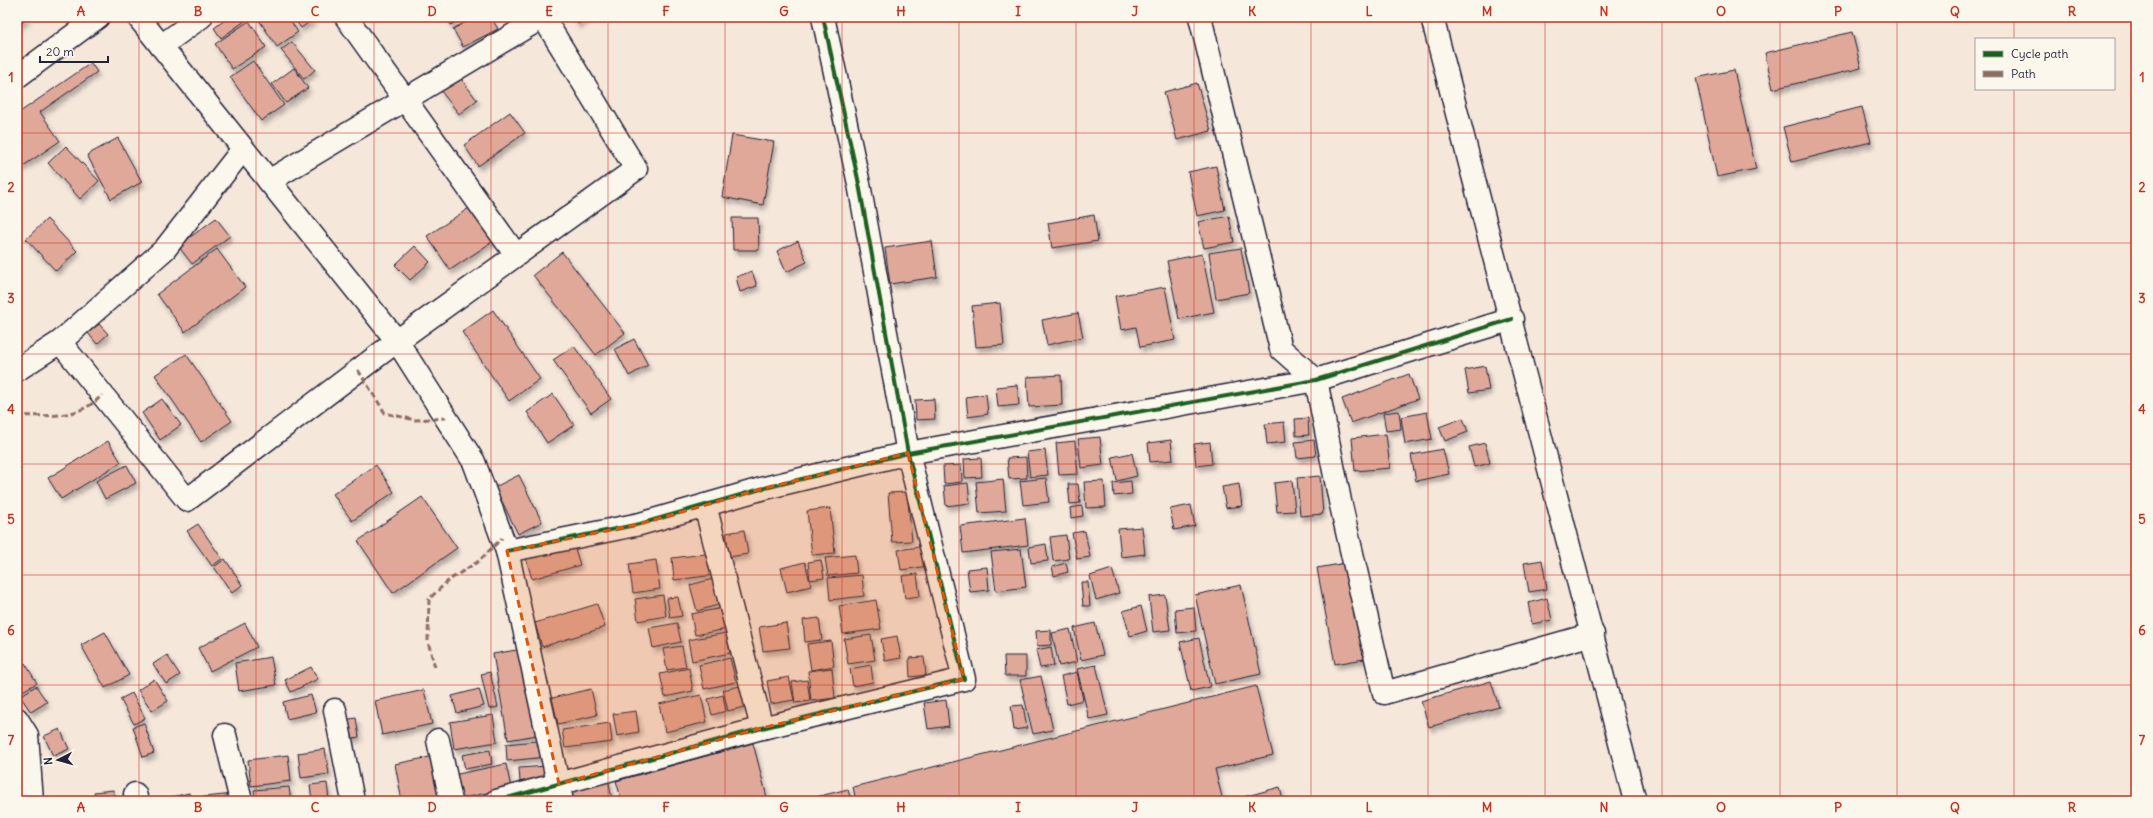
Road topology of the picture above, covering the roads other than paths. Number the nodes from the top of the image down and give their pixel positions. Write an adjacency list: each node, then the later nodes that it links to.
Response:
1 (98, 17): 10 (street)
2 (138, 17): 9 (street)
3 (201, 17): 9 (street)
4 (346, 17): 11 (street)
5 (543, 17): 11 (street); 14 (street)
6 (823, 17): 20 (street)
7 (1200, 17): 19 (street)
8 (1432, 17): 15 (street)
9 (161, 46): 12 (street)
10 (17, 77)
11 (405, 100): 13 (street); 14 (street)
12 (243, 149): 13 (street); 17 (street)
13 (269, 181): 16 (street)
14 (516, 256): 16 (street)
15 (1512, 320): 19 (street); 23 (street)
16 (396, 341): 17 (street); 22 (street)
17 (60, 342): 18 (street)
18 (17, 370)
19 (1316, 380): 20 (street); 23 (street)
20 (908, 453): 21 (street); 26 (street)
21 (705, 505): 22 (street); 26 (street)
22 (507, 551): 29 (street)
23 (1592, 634): 35 (street)
24 (335, 710): 32 (street)
25 (17, 719): 30 (street)
26 (762, 728): 29 (street)
27 (225, 735): 31 (street)
28 (438, 740): 33 (street)
29 (561, 793): 34 (street)
30 (32, 801)
31 (240, 801)
32 (353, 801)
33 (451, 801)
34 (496, 801)
35 (1635, 801)

